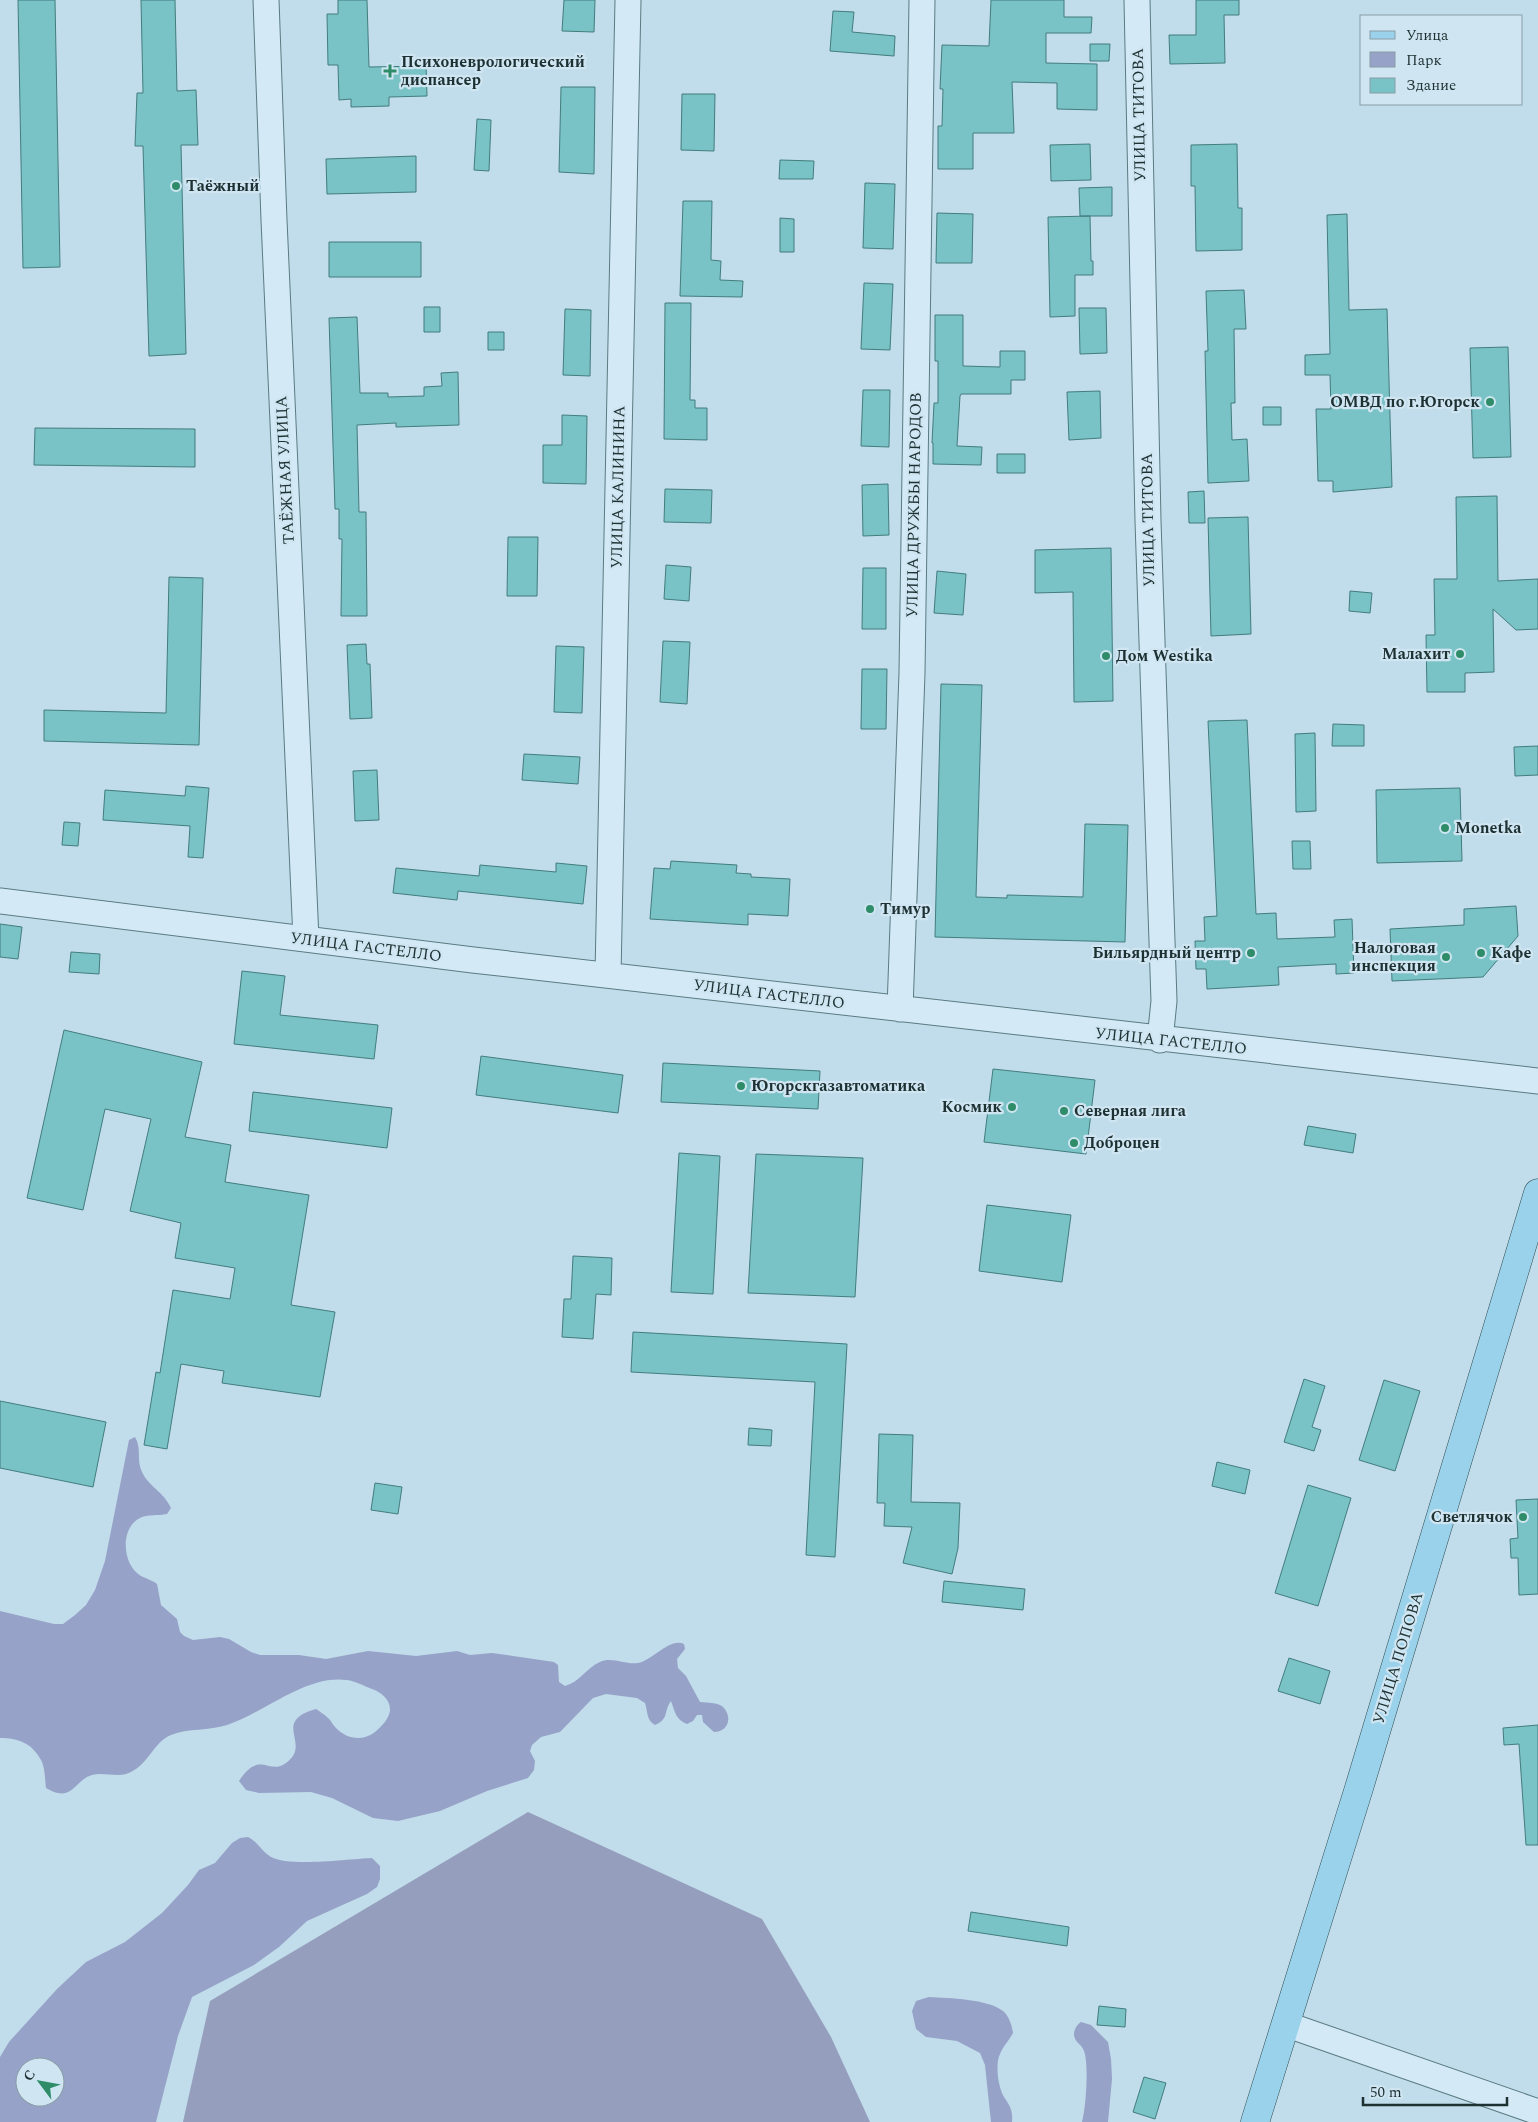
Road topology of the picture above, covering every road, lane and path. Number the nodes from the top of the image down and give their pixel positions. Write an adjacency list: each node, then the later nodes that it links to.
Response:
1 (266, 0): 6 (street, ТАЁЖНАЯ УЛИЦА)
2 (628, 0): 7 (street, УЛИЦА КАЛИНИНА)
3 (922, 0): 8 (street, УЛИЦА ДРУЖБЫ НАРОДОВ)
4 (1137, 0): 9 (street, УЛИЦА ТИТОВА)
5 (0, 901): 6 (street, УЛИЦА ГАСТЕЛЛО)
6 (306, 939): 7 (street, УЛИЦА ГАСТЕЛЛО)
7 (608, 975): 8 (street, УЛИЦА ГАСТЕЛЛО)
8 (900, 1009): 9 (street, УЛИЦА ГАСТЕЛЛО)
9 (1160, 1040): 10 (street, УЛИЦА ГАСТЕЛЛО)
10 (1538, 1081)
11 (1538, 1193): 12 (main road, УЛИЦА ПОПОВА)
12 (1285, 2024): 13 (street); 14 (main road, УЛИЦА ПОПОВА)
13 (1538, 2112)
14 (1255, 2122)

